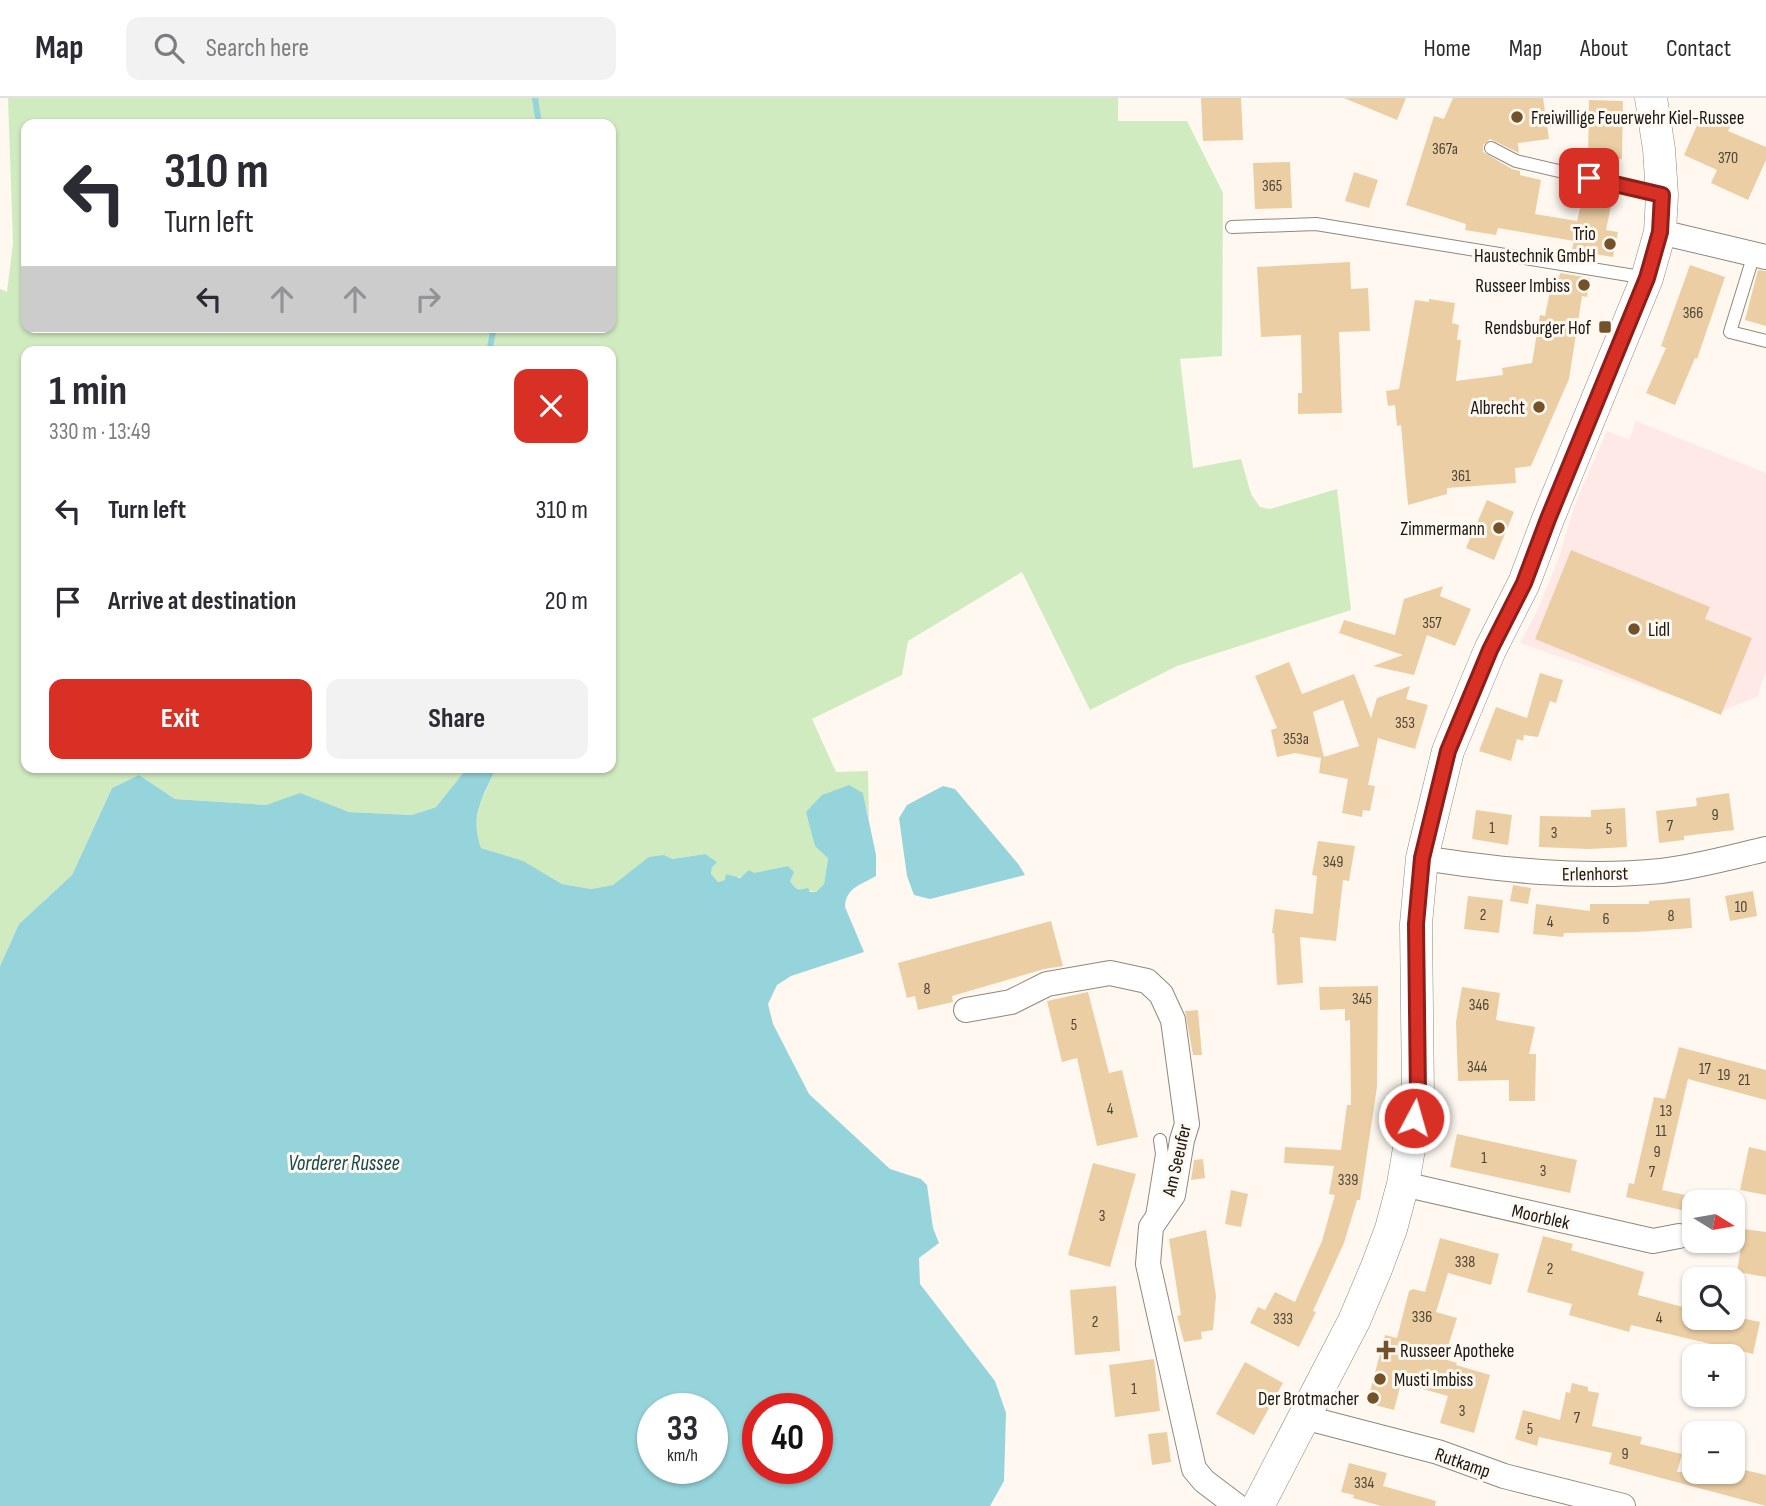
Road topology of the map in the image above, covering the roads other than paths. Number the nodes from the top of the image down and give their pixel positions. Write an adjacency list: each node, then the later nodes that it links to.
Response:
1 (1651, 98): 3 (street)
2 (1490, 148): 3 (lane)
3 (1662, 195): 5 (street)
4 (1233, 227): 7 (lane)
5 (1660, 232): 6 (street); 7 (street)
6 (1760, 256): 8 (lane)
7 (1647, 278): 10 (street)
8 (1766, 341)
9 (1766, 849): 10 (street, Erlenhorst)
10 (1422, 858): 13 (street)
11 (966, 1010): 14 (street, Am Seeufer)
12 (1160, 1140): 14 (lane)
13 (1403, 1184): 15 (street, Moorblek); 16 (street)
14 (1151, 1227): 17 (street, Am Seeufer)
15 (1679, 1237)
16 (1303, 1417): 18 (street); 19 (street, Rutkamp)
17 (1237, 1506)
18 (1258, 1506)
19 (1623, 1506)

